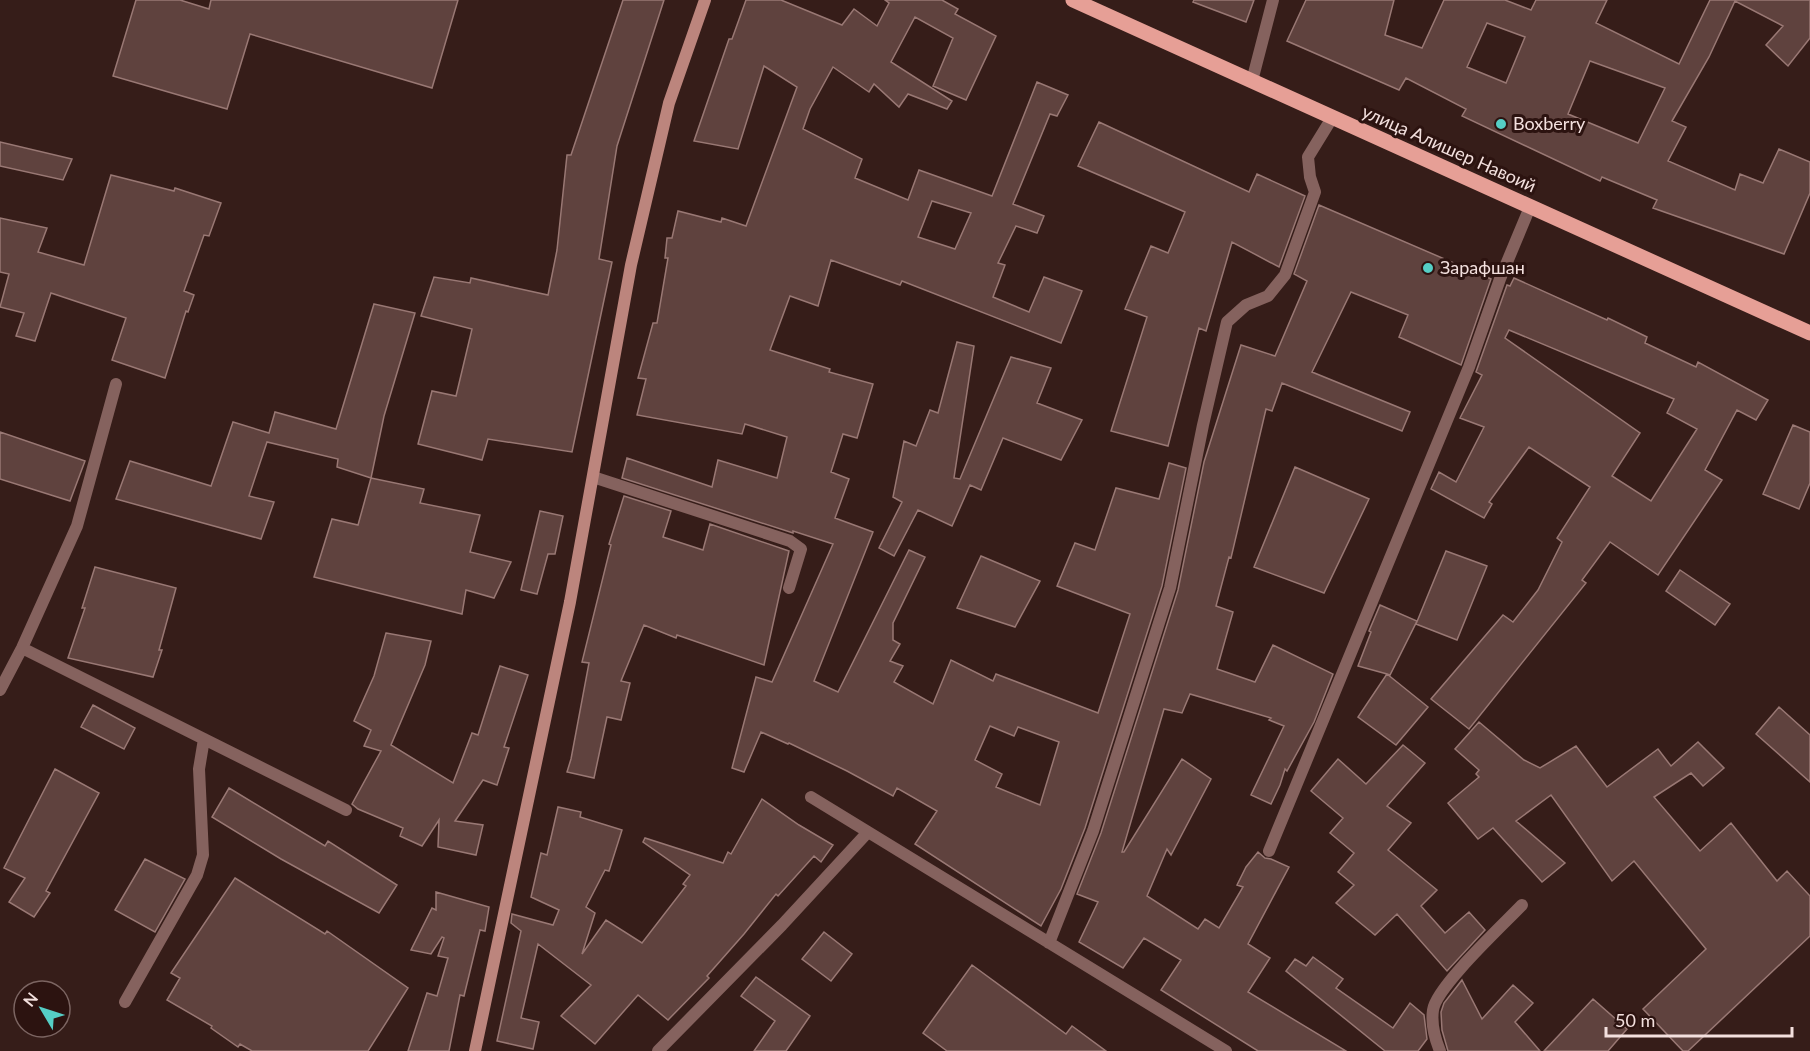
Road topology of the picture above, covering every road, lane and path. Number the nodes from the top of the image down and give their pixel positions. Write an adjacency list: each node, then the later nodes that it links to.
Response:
1 (705, 0): 9 (street)
2 (1072, 0): 4 (main road, улица Алишер Навоий)
3 (1273, 0): 4 (street)
4 (1252, 81): 5 (main road, улица Алишер Навоий)
5 (1332, 118): 6 (main road, улица Алишер Навоий); 19 (street)
6 (1530, 207): 7 (main road, улица Алишер Навоий); 17 (street)
7 (1810, 333)
8 (116, 384): 11 (street)
9 (593, 477): 10 (street); 21 (street)
10 (789, 588)
11 (22, 648): 12 (street); 13 (street)
12 (0, 690)
13 (204, 739): 15 (street); 20 (street)
14 (811, 797): 16 (street)
15 (346, 810)
16 (868, 832): 19 (street); 22 (street)
17 (1269, 851)
18 (1522, 905): 24 (street)
19 (1049, 943): 23 (street)
20 (125, 1002)
21 (475, 1051)
22 (658, 1051)
23 (1226, 1051)
24 (1440, 1051)

